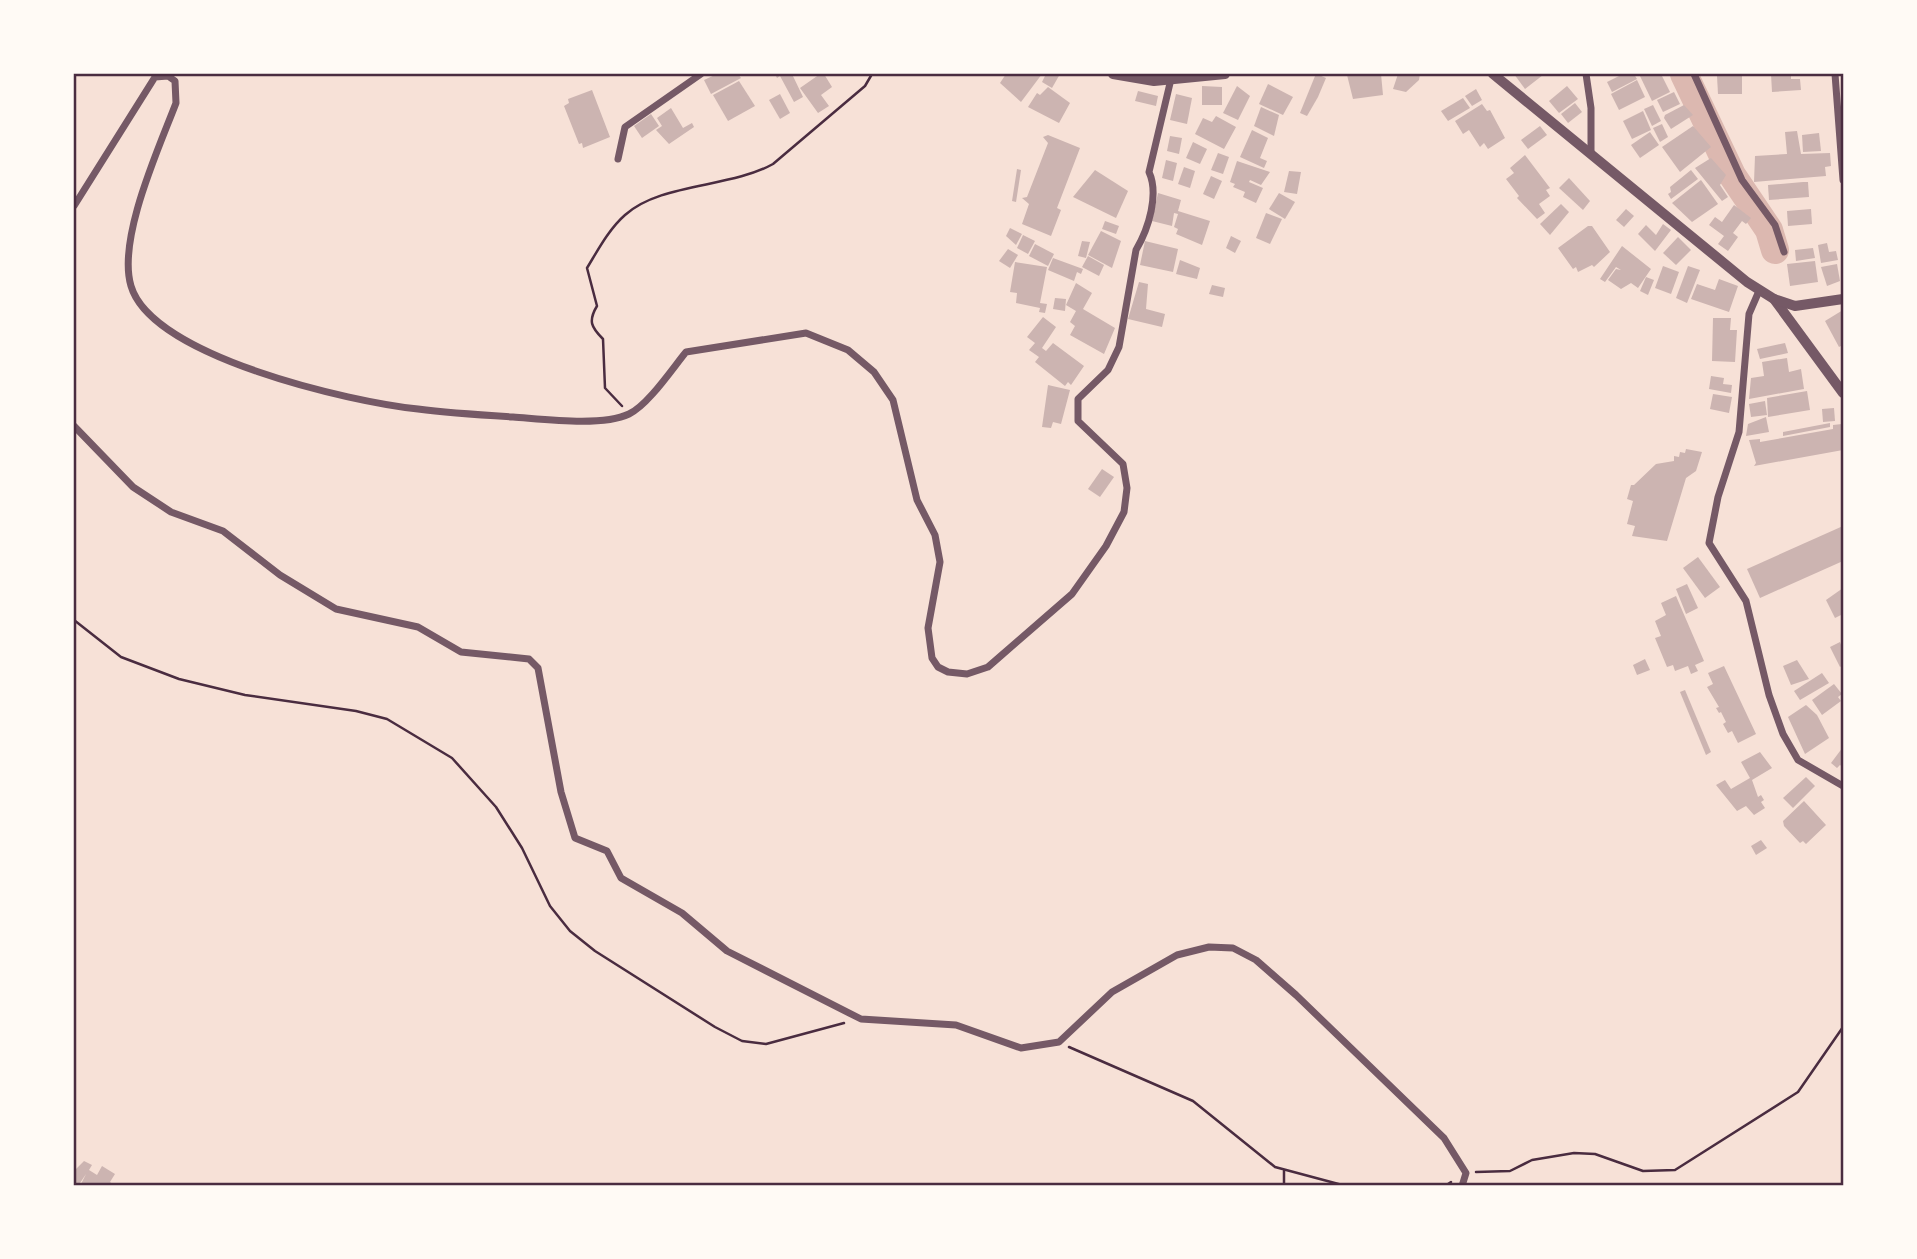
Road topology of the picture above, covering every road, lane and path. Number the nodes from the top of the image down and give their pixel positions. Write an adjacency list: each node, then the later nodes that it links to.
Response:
1 (701, 74): 11 (street)
2 (872, 74): 19 (path)
3 (1113, 74): 9 (street)
4 (1225, 74): 9 (street)
5 (1493, 74): 10 (street)
6 (1586, 74): 10 (street)
7 (1694, 74): 14 (street)
8 (1835, 74): 12 (street)
9 (1171, 79): 19 (street)
10 (1591, 151): 15 (street)
11 (618, 159)
12 (1843, 180)
13 (74, 206): 19 (street)
14 (1784, 251)
15 (1759, 291): 16 (street); 22 (street)
16 (1774, 299): 17 (street); 18 (street)
17 (1843, 299)
18 (1843, 393)
19 (629, 414)
20 (74, 426): 23 (street)
21 (74, 620): 23 (path)
22 (1843, 786)
23 (861, 1019): 25 (street)
24 (1843, 1027): 27 (path)
25 (1059, 1042): 26 (path); 27 (street)
26 (1284, 1171): 28 (path); 29 (path)
27 (1466, 1172): 30 (street)
28 (1284, 1185)
29 (1346, 1185)
30 (1462, 1185)

